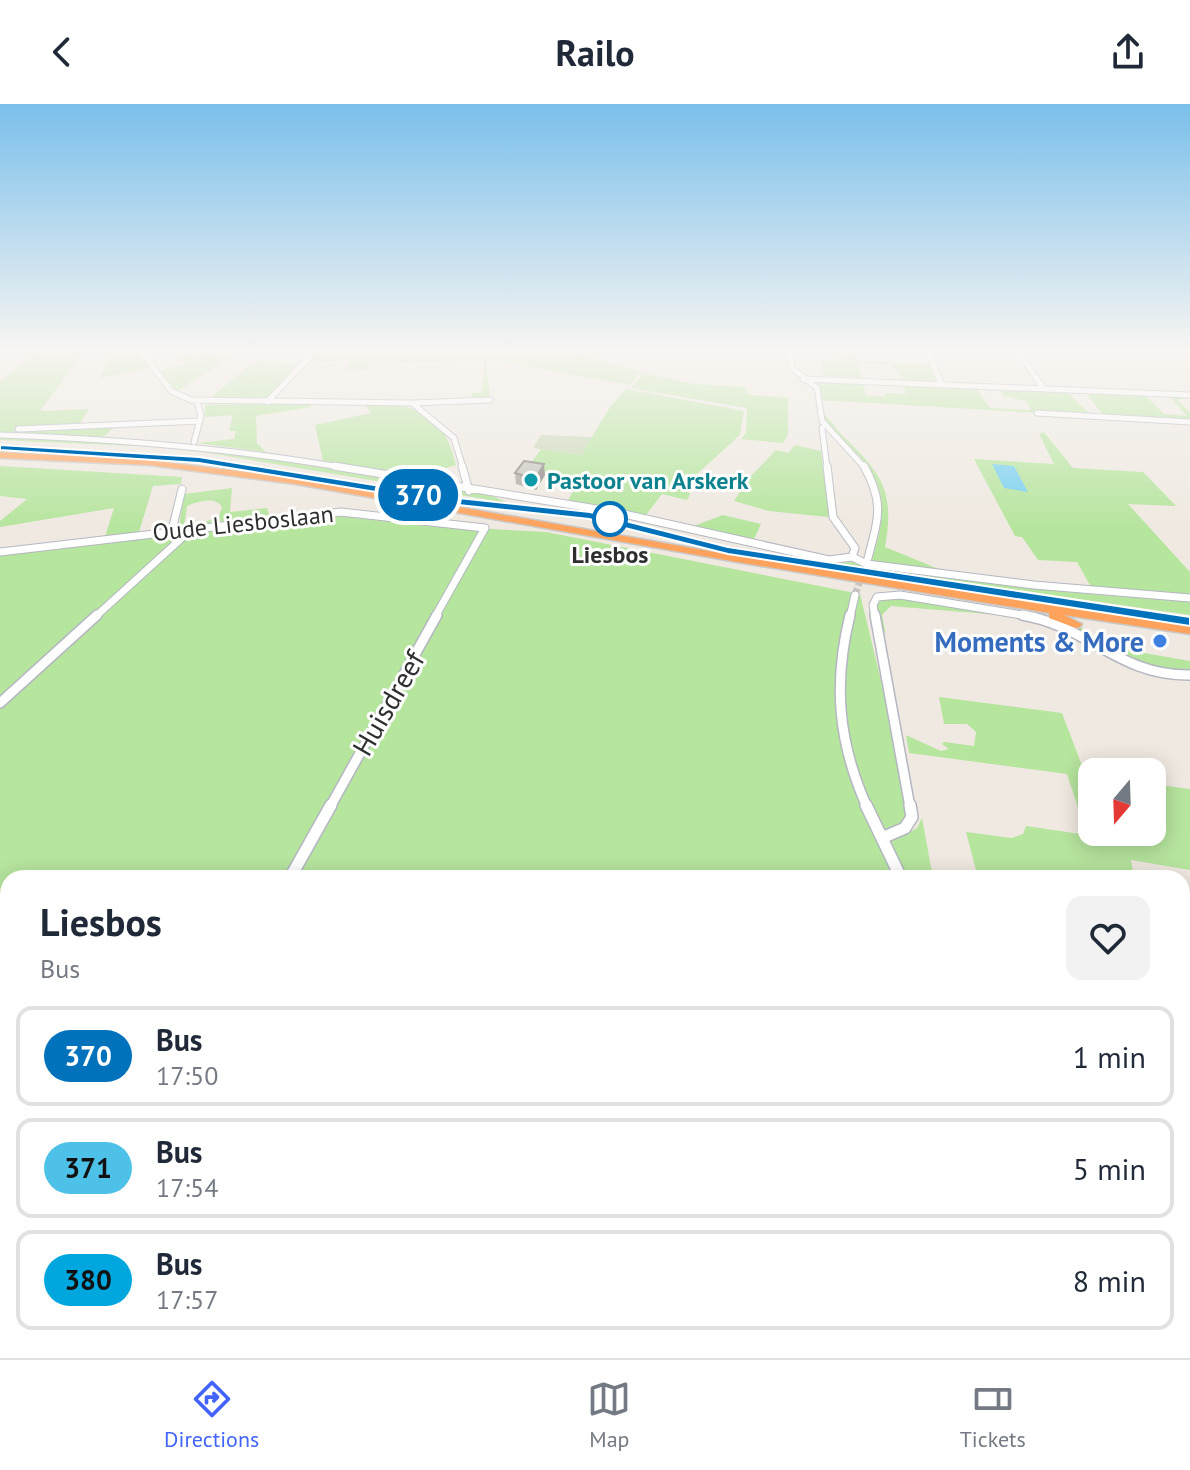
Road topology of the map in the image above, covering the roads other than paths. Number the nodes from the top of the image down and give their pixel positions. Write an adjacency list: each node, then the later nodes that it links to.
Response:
1 (199, 410): 5 (street)
2 (420, 410): 16 (street)
3 (820, 410): 11 (street)
4 (1037, 413): 6 (street)
5 (200, 421): 8 (street); 10 (street)
6 (1190, 422)
7 (822, 428): 13 (street)
8 (18, 429)
9 (0, 435): 16 (street)
10 (194, 442)
11 (844, 445): 13 (street); 22 (street)
12 (0, 448): 26 (highway)
13 (824, 449): 21 (street)
14 (0, 455): 24 (highway)
15 (182, 489): 19 (street)
16 (469, 491): 21 (street)
17 (194, 527): 18 (street, Oude Liesboslaan); 19 (street, Oude Liesboslaan); 30 (street)
18 (485, 528): 32 (street, Huisdreef)
19 (172, 530): 20 (street, Oude Liesboslaan)
20 (0, 552)
21 (852, 557): 22 (street)
22 (867, 561): 25 (street)
23 (855, 595): 31 (street)
24 (959, 595): 27 (highway); 28 (highway)
25 (1190, 598)
26 (1190, 621)
27 (1076, 624)
28 (1190, 630)
29 (1190, 675): 31 (street)
30 (0, 703)
31 (882, 838): 33 (street)
32 (294, 870)
33 (897, 870)

